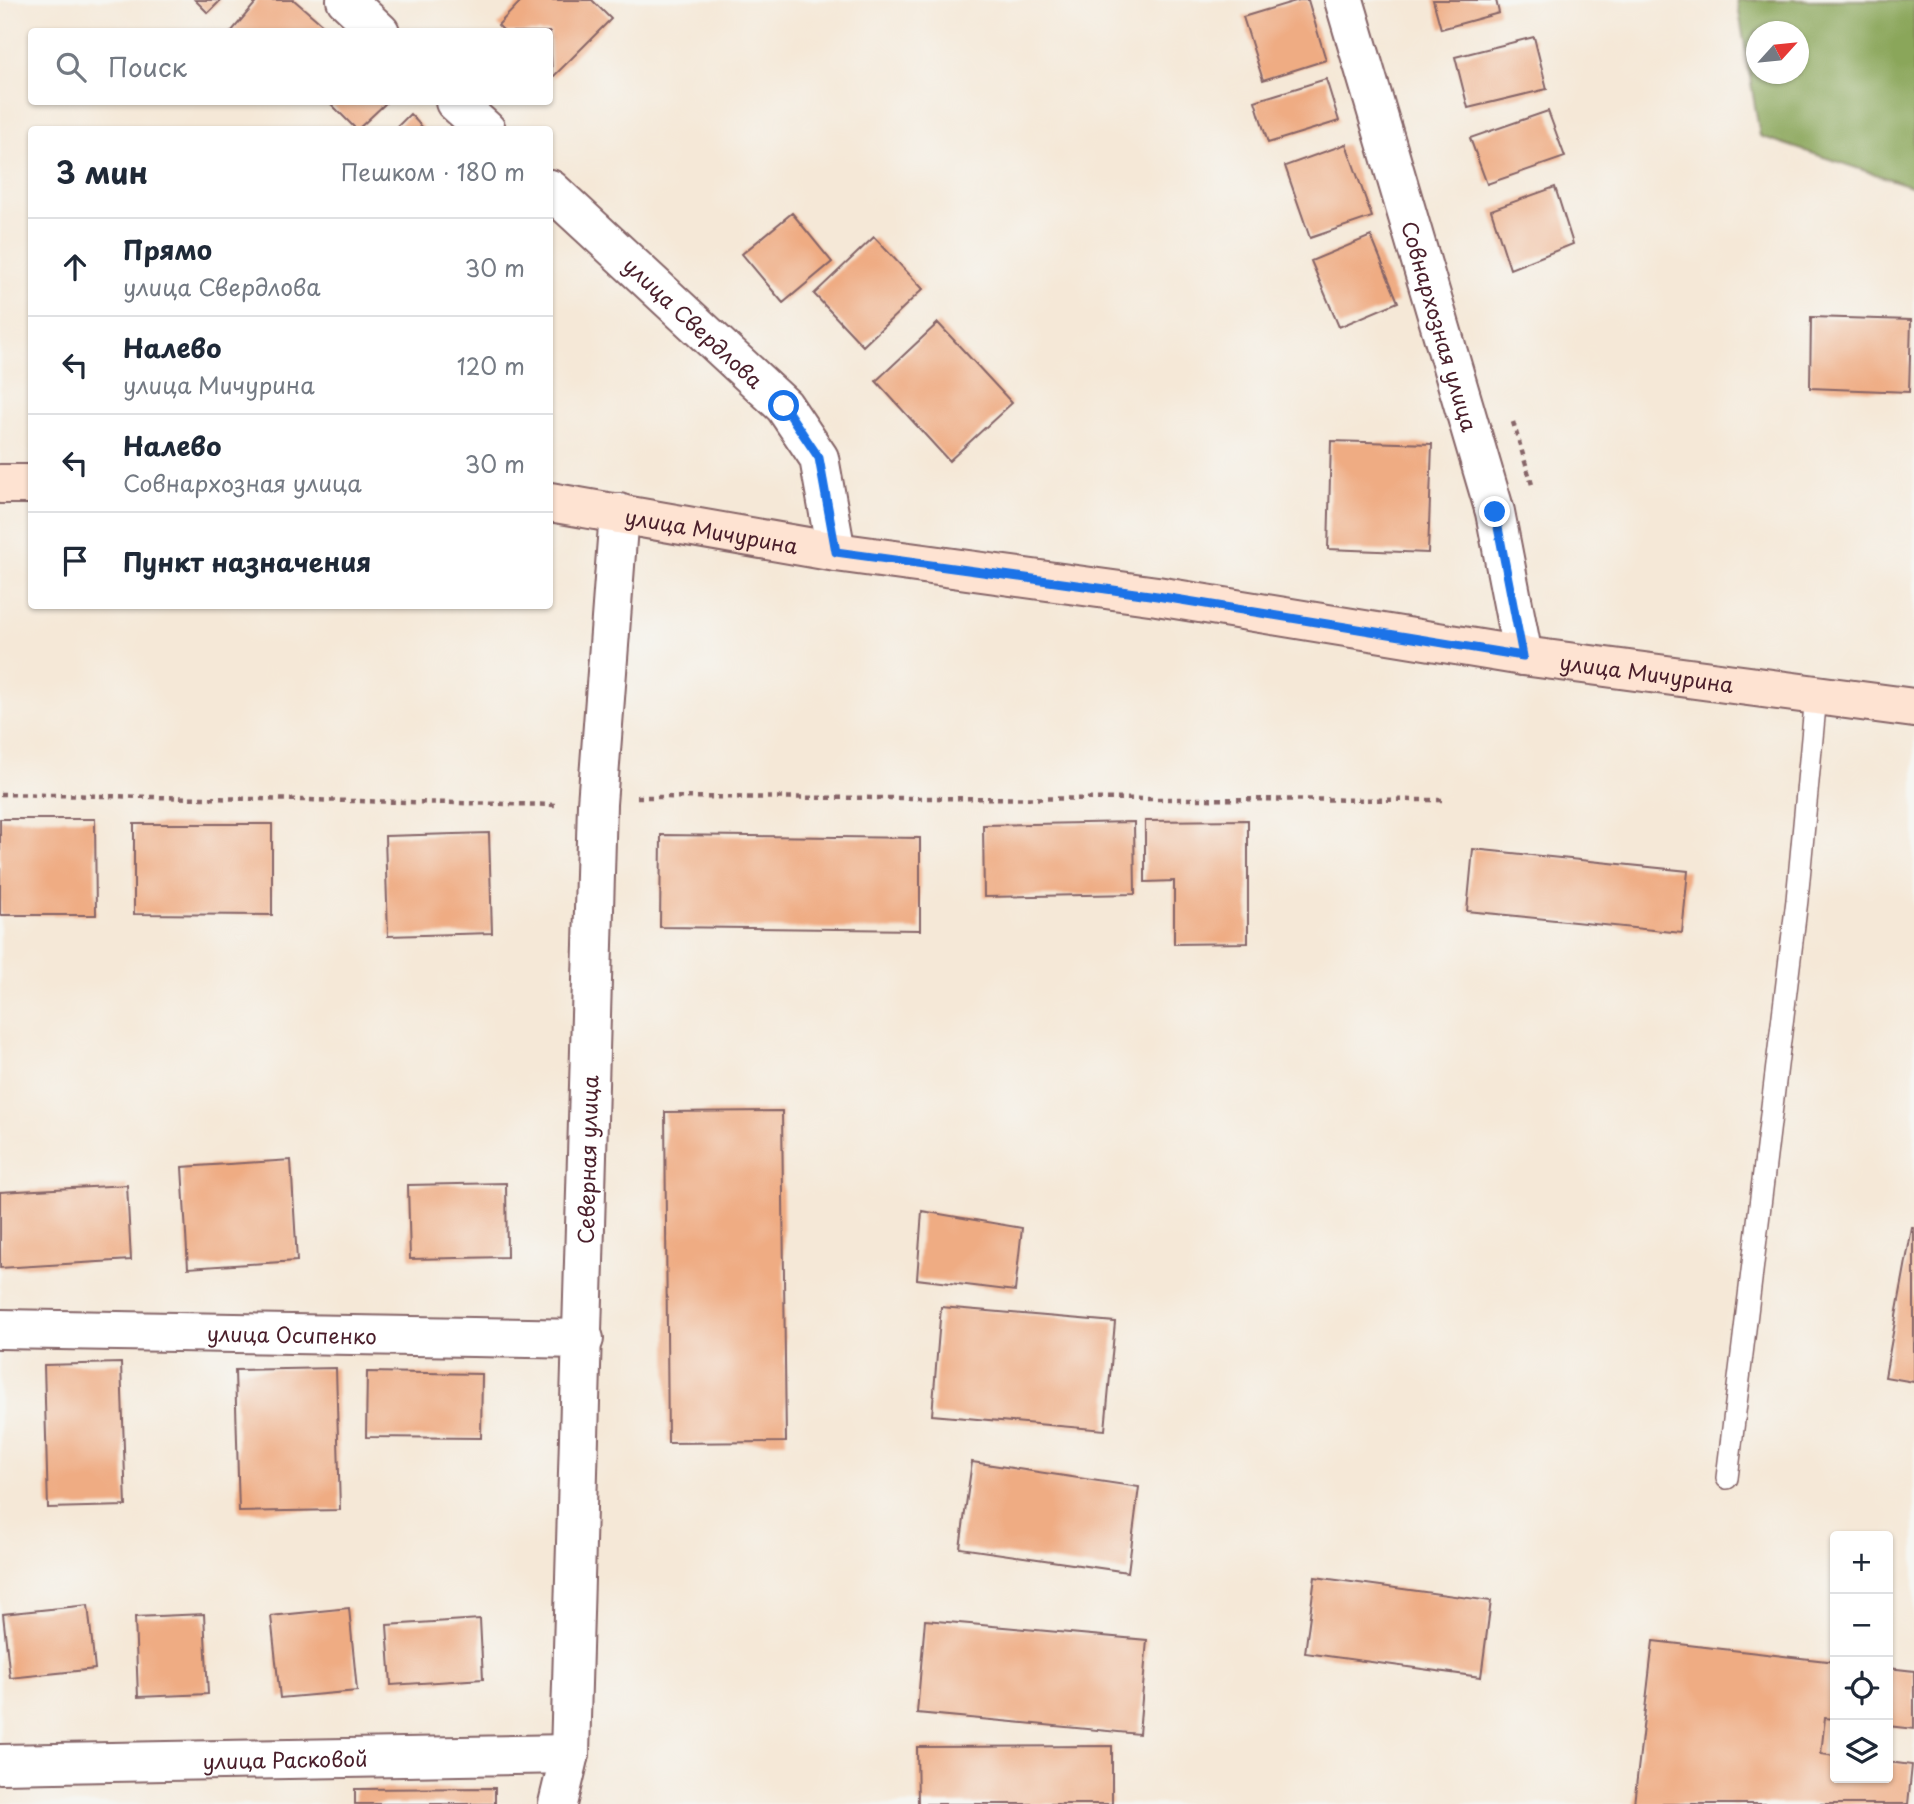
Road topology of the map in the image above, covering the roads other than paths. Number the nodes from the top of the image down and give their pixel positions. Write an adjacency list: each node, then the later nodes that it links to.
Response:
1 (346, 0): 3 (street)
2 (1344, 0): 12 (street, Совнархозная улица)
3 (376, 28)
4 (458, 105): 5 (street)
5 (482, 126)
6 (553, 192): 11 (street, улица Свердлова)
7 (0, 484): 8 (main road)
8 (28, 484)
9 (553, 502): 10 (main road, улица Мичурина)
10 (619, 513): 11 (main road, улица Мичурина); 16 (street, Северная улица)
11 (836, 552): 12 (main road, улица Мичурина)
12 (1523, 656): 13 (main road, улица Мичурина)
13 (1816, 695): 14 (main road, улица Мичурина); 17 (lane)
14 (1914, 708)
15 (0, 1329): 16 (street, улица Осипенко)
16 (584, 1339): 18 (street, Северная улица)
17 (1727, 1478)
18 (570, 1754): 19 (street, улица Расковой); 20 (street, Северная улица)
19 (0, 1764)
20 (558, 1804)

